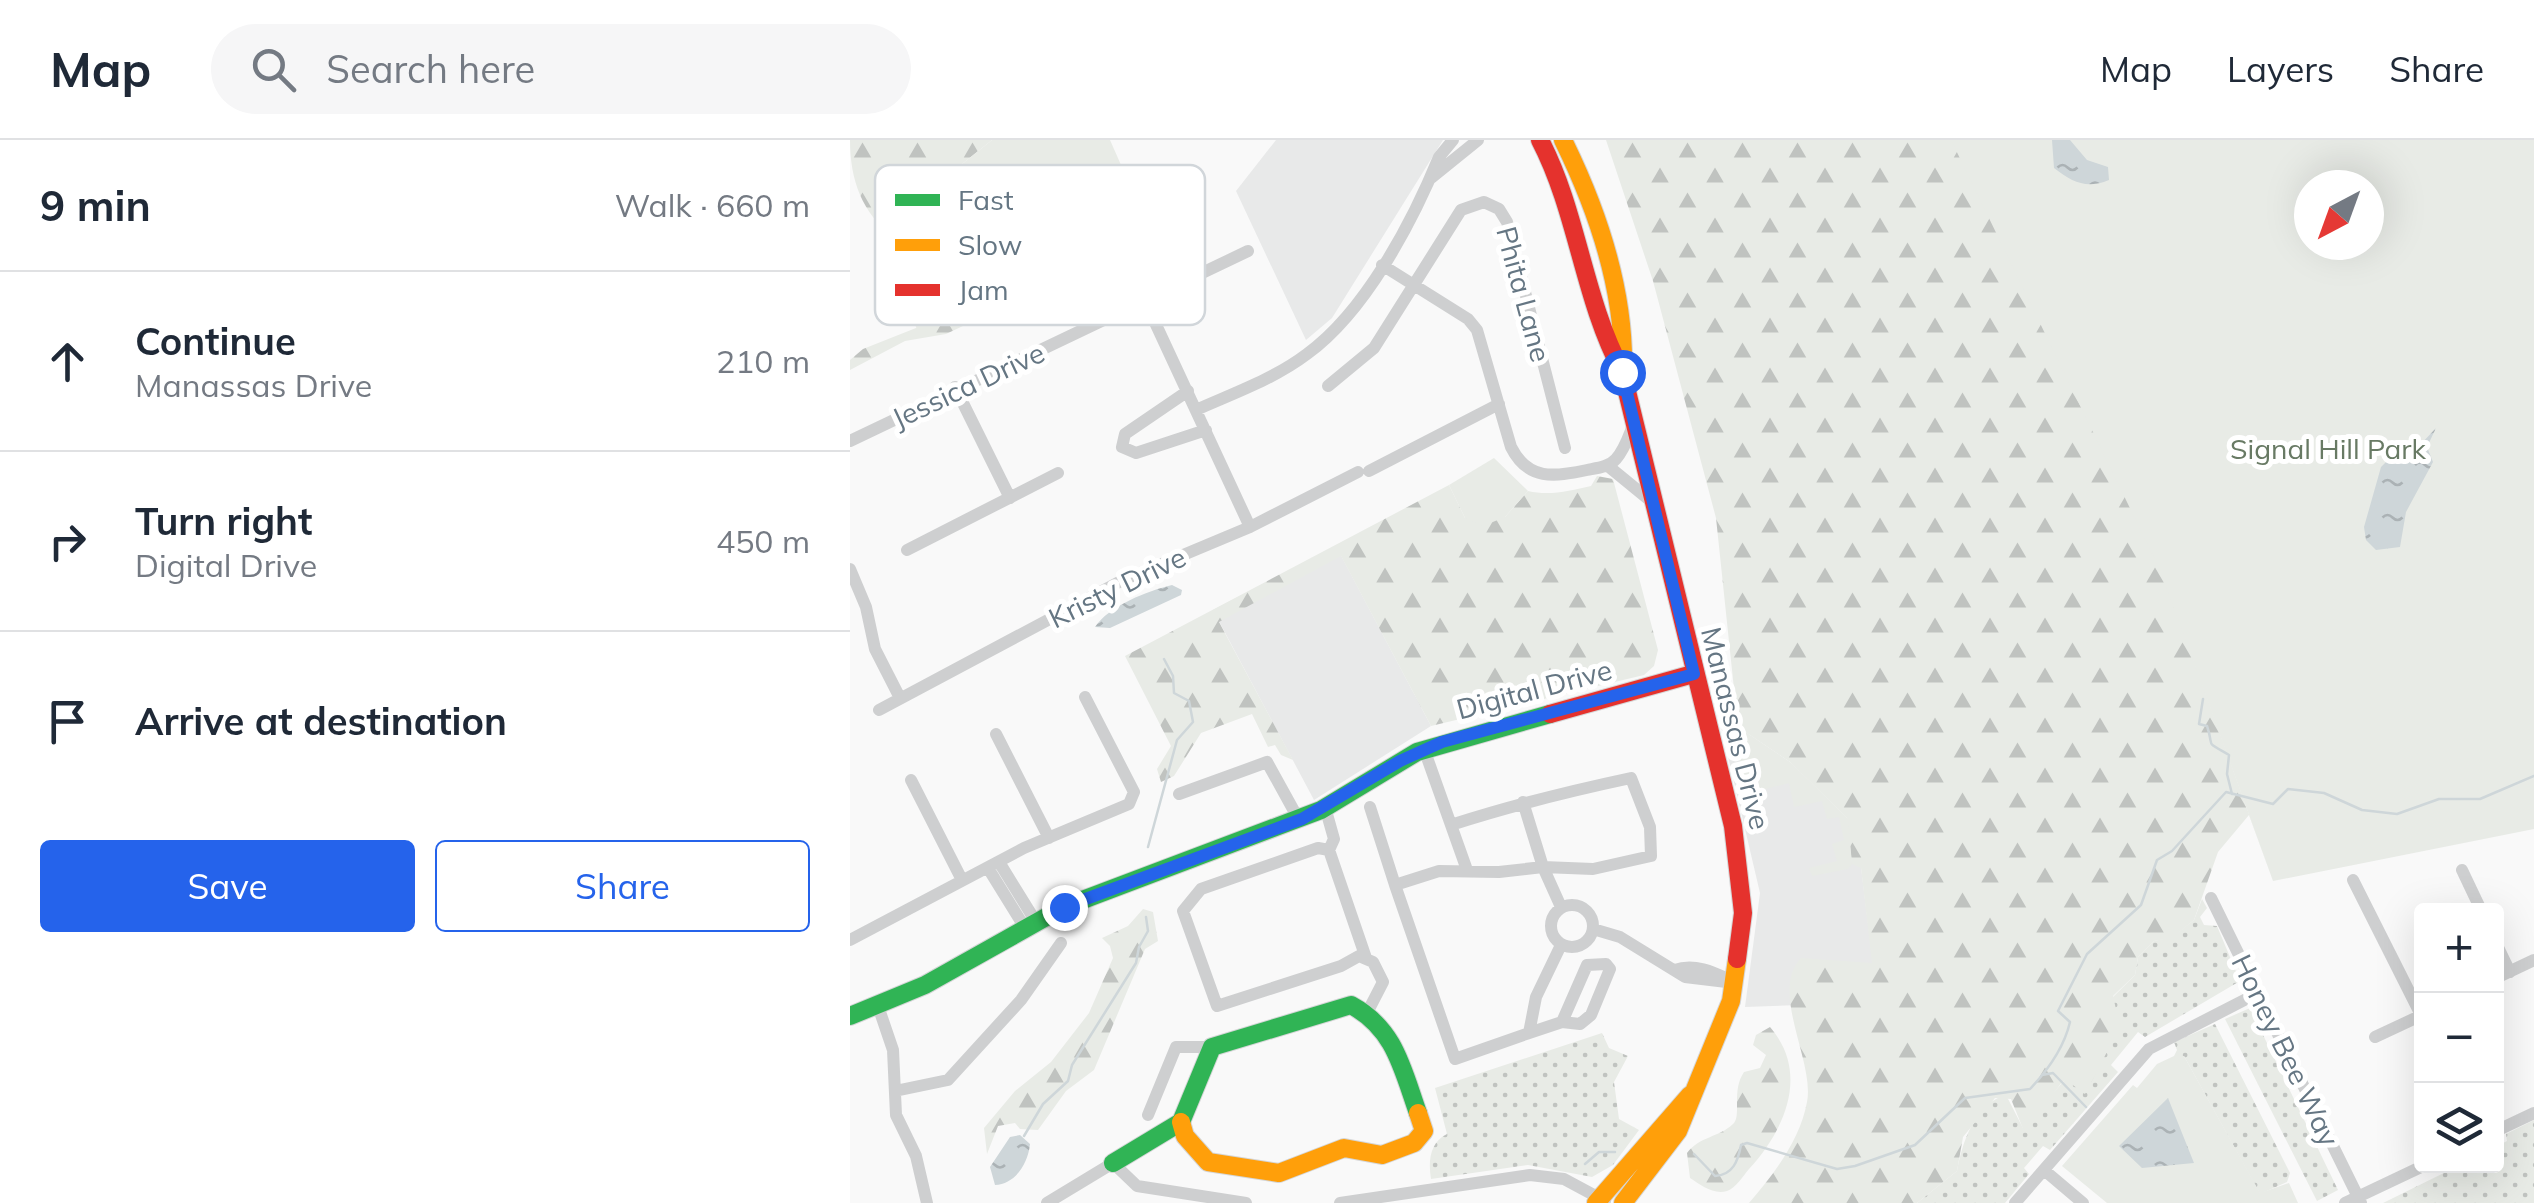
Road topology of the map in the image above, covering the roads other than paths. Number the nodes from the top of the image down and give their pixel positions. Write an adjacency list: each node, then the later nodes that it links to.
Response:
1 (1454, 140): 5 (street)
2 (1478, 140): 5 (street)
3 (1540, 140): 12 (street, Manassas Drive)
4 (1563, 140): 12 (street, Manassas Drive)
5 (1431, 178): 7 (street)
6 (1248, 252): 8 (street, Jessica Drive)
7 (1382, 265): 9 (street); 17 (street)
8 (1205, 273)
9 (1414, 284): 13 (street); 16 (street); 21 (street, Phita Lane)
10 (1094, 325): 14 (street, Jessica Drive)
11 (1155, 325): 15 (street)
12 (1622, 372): 18 (street, Manassas Drive)
13 (1328, 386)
14 (956, 388): 20 (street, Jessica Drive); 24 (street)
15 (1188, 391): 17 (street); 19 (street)
16 (1500, 404): 22 (street); 26 (street, Kristy Drive)
17 (1196, 410): 19 (street)
18 (1634, 423): 22 (street); 25 (street, Manassas Drive)
19 (1206, 430): 26 (street)
20 (850, 441)
21 (1565, 448)
22 (1608, 466): 25 (street)
23 (1058, 474): 24 (street)
24 (1010, 498): 27 (street)
25 (1652, 502): 29 (street, Manassas Drive)
26 (1250, 527): 31 (street, Kristy Drive)
27 (907, 550)
28 (850, 569): 31 (street)
29 (1694, 674): 34 (street, Digital Drive); 64 (street, Manassas Drive)
30 (1085, 697): 42 (street)
31 (900, 698): 32 (street, Kristy Drive)
32 (879, 710)
33 (996, 734): 42 (street)
34 (1424, 749): 39 (street, Digital Drive); 41 (street)
35 (911, 780): 48 (street)
36 (1179, 794): 40 (street)
37 (1523, 802): 41 (street); 45 (street); 45 (street)
38 (1370, 807): 50 (street)
39 (1325, 808): 40 (street, Digital Drive); 43 (street)
40 (1299, 820): 54 (street, Digital Drive)
41 (1454, 824): 46 (street)
42 (1049, 838): 44 (street)
43 (1328, 850): 59 (street); 59 (street)
44 (993, 865): 48 (street); 54 (street)
45 (1543, 867): 46 (street); 53 (street)
46 (1467, 870): 50 (street)
47 (2462, 870): 52 (street)
48 (962, 880): 56 (street)
49 (2354, 880): 66 (street)
50 (1395, 886): 72 (street)
51 (2210, 898): 65 (street, Honey Bee Way)
52 (2478, 903)
53 (1562, 907): 55 (street); 58 (street)
54 (1031, 925): 67 (street, Digital Drive)
55 (1593, 929): 58 (street); 64 (street)
56 (851, 937)
57 (1061, 943): 75 (street)
58 (1562, 945): 72 (street)
59 (1366, 958): 68 (street)
60 (2504, 959): 62 (street)
61 (2534, 960): 62 (street)
62 (2510, 972): 63 (street)
63 (2504, 975)
64 (1735, 983): 76 (street, Manassas Drive)
65 (2258, 993): 82 (street); 85 (street, Honey Bee Way)
66 (2414, 1001)
67 (878, 1006): 69 (street, Digital Drive); 75 (street)
68 (1367, 1013): 74 (street); 79 (street)
69 (850, 1016)
70 (2414, 1018): 73 (street)
71 (1562, 1022): 71 (street); 72 (street)
72 (1530, 1033)
73 (2375, 1036)
74 (1212, 1047): 78 (street); 79 (street)
75 (896, 1091): 86 (street)
76 (1690, 1094): 84 (street, Manassas Drive); 90 (street, Manassas Drive)
77 (2534, 1113): 80 (street)
78 (1148, 1114)
79 (1180, 1122): 81 (street)
80 (2504, 1127)
81 (1113, 1163): 87 (street); 88 (street)
82 (2044, 1170): 91 (street); 92 (street)
83 (2414, 1171): 85 (street)
84 (1601, 1201): 89 (street)
85 (2355, 1201)
86 (927, 1203)
87 (1048, 1203)
88 (1246, 1203)
89 (1340, 1203)
90 (1623, 1203)
91 (2015, 1203)
92 (2083, 1203)

